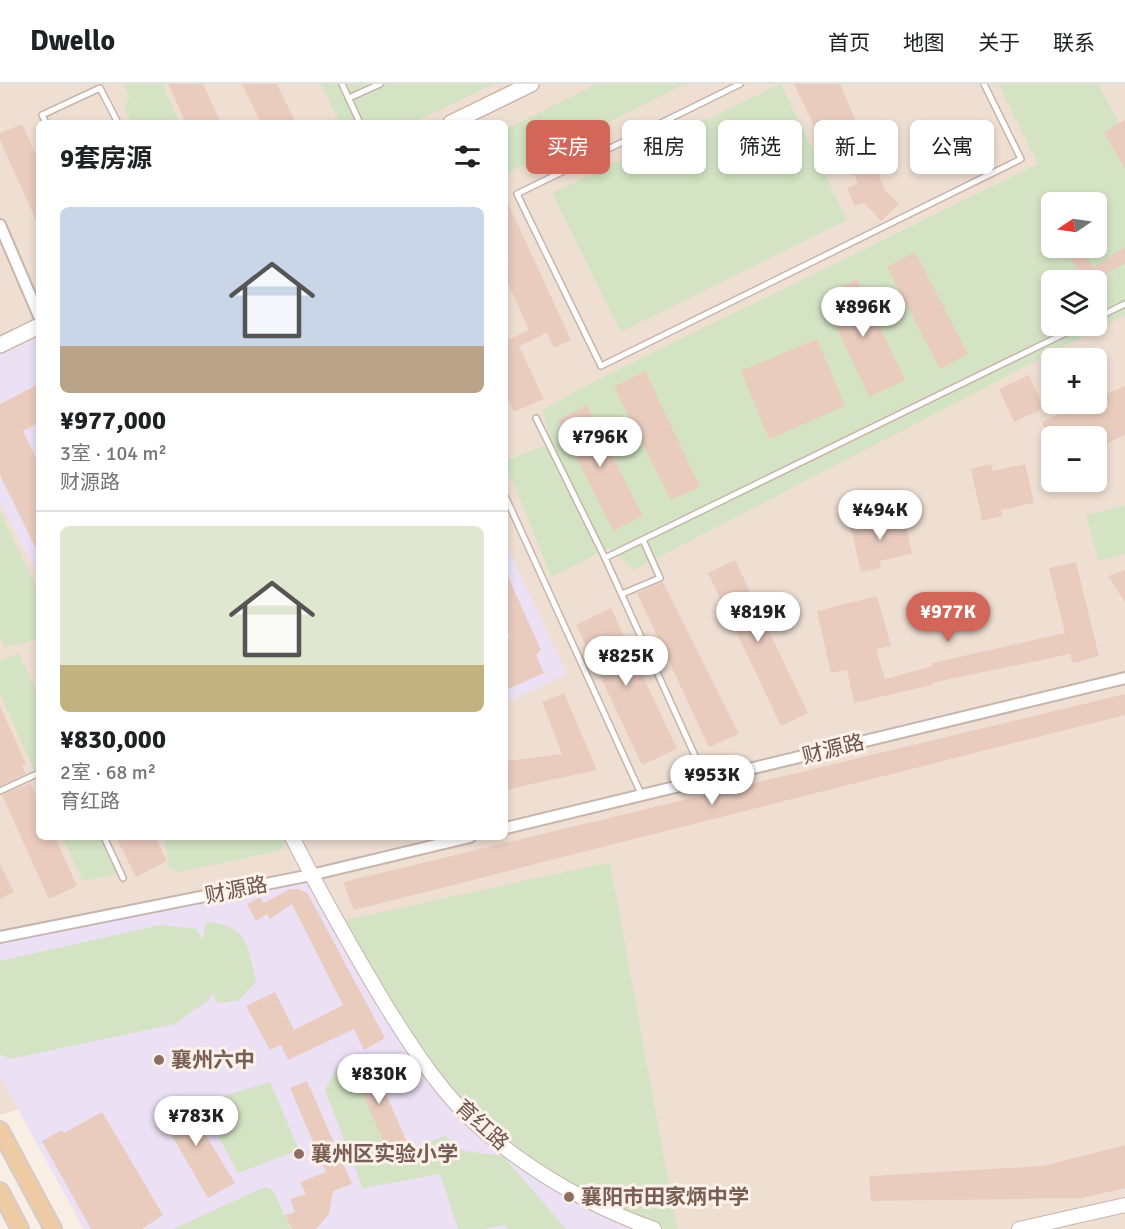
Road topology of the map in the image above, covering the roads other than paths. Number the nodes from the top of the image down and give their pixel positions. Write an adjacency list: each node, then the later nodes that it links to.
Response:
1 (342, 84): 6 (lane)
2 (380, 84): 6 (lane)
3 (531, 84): 10 (main road)
4 (740, 84): 5 (lane)
5 (985, 84)
6 (349, 98): 9 (lane)
7 (44, 120): 8 (lane)
8 (116, 120)
9 (359, 120)
10 (458, 120)
11 (0, 225): 13 (street)
12 (1125, 304): 14 (lane)
13 (36, 309)
14 (1107, 313)
15 (36, 327): 17 (main road)
16 (1060, 336): 20 (lane)
17 (0, 345)
18 (536, 418): 21 (lane)
19 (508, 502): 27 (lane)
20 (643, 540): 21 (lane); 22 (lane)
21 (605, 558): 22 (lane)
22 (622, 594): 25 (lane)
23 (1125, 678): 25 (street, 财源路)
24 (36, 774): 26 (lane)
25 (706, 780): 27 (street, 财源路)
26 (0, 791)
27 (642, 796): 28 (street, 财源路)
28 (508, 828)
29 (105, 840): 33 (lane)
30 (294, 840): 32 (street, 育红路)
31 (457, 840): 32 (street, 财源路)
32 (311, 875): 34 (street, 财源路); 40 (street, 育红路)
33 (123, 878)
34 (0, 937)
35 (0, 1130): 39 (main road)
36 (0, 1191): 38 (main road)
37 (1125, 1205): 41 (street)
38 (20, 1229)
39 (53, 1229)
40 (654, 1229)
41 (1019, 1229)

